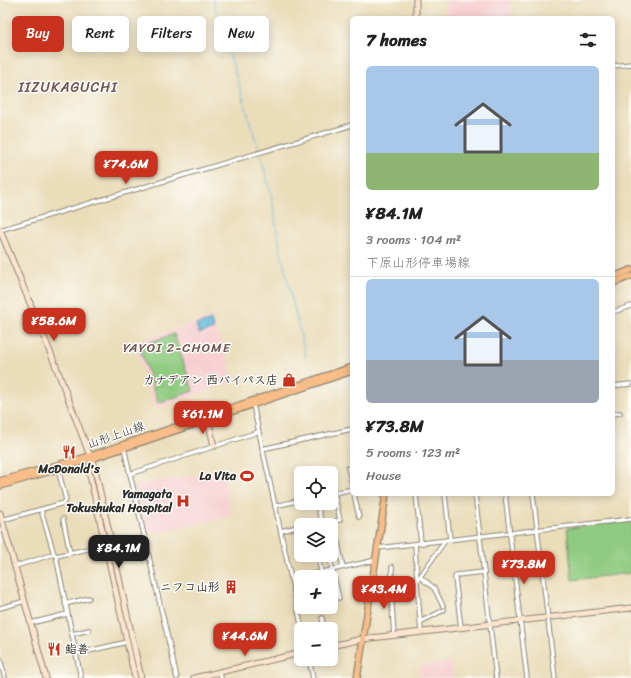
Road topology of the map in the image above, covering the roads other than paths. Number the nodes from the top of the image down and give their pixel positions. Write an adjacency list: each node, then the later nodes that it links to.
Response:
1 (416, 0): 2 (main road)
2 (416, 16)
3 (631, 64): 4 (street)
4 (615, 66)
5 (350, 126): 6 (street)
6 (0, 230): 26 (main road)
7 (631, 270): 8 (main road)
8 (615, 276)
9 (631, 276): 10 (main road)
10 (615, 281)
11 (631, 306): 12 (street)
12 (615, 311)
13 (350, 368): 26 (main road, 山形上山線)
14 (350, 372): 17 (main road, 山形上山線)
15 (631, 384): 16 (street)
16 (615, 386)
17 (253, 405): 20 (main road, 山形上山線); 22 (street)
18 (620, 413): 19 (street)
19 (615, 414)
20 (208, 420): 23 (main road); 24 (main road, 山形上山線)
21 (350, 429): 25 (street)
22 (258, 432): 23 (street); 25 (street)
23 (214, 446): 29 (street)
24 (124, 448): 26 (main road, 山形上山線); 29 (street)
25 (262, 449): 43 (street)
26 (91, 458): 28 (main road, 山形上山線); 31 (main road, 山形上山線); 62 (main road); 114 (main road)
27 (348, 468): 30 (street)
28 (58, 469): 32 (main road, 山形上山線); 44 (street)
29 (130, 474): 115 (street)
30 (350, 476)
31 (0, 481)
32 (0, 486)
33 (350, 489): 34 (street)
34 (338, 492)
35 (354, 496): 48 (street)
36 (386, 496): 63 (main road)
37 (416, 496): 60 (street)
38 (445, 496): 57 (street)
39 (475, 496): 56 (street)
40 (505, 496): 55 (street)
41 (533, 496): 53 (street)
42 (294, 502): 43 (street)
43 (275, 506): 54 (street)
44 (41, 510): 51 (street); 65 (street)
45 (319, 510): 46 (street)
46 (337, 510)
47 (0, 513): 51 (main road)
48 (359, 517)
49 (63, 519): 64 (street)
50 (631, 519): 53 (street)
51 (2, 520): 68 (main road)
52 (294, 528): 54 (street)
53 (537, 530): 55 (street); 89 (street)
54 (281, 531): 75 (street)
55 (510, 533): 56 (street); 91 (street)
56 (480, 537): 57 (street); 72 (street)
57 (450, 540): 58 (street)
58 (445, 541): 60 (street); 73 (street)
59 (338, 543): 69 (street)
60 (421, 543): 61 (street)
61 (415, 544): 63 (street); 76 (street)
62 (105, 545): 64 (street); 103 (main road)
63 (378, 548): 66 (main road)
64 (70, 552): 65 (street)
65 (55, 555): 68 (street); 83 (street)
66 (376, 560): 69 (street); 78 (main road)
67 (331, 562): 71 (street)
68 (16, 566): 82 (main road)
69 (343, 567): 71 (street)
70 (392, 567): 77 (street)
71 (333, 570)
72 (484, 572): 96 (street); 97 (street)
73 (420, 577): 76 (street); 84 (street)
74 (294, 578): 75 (street)
75 (291, 579): 92 (street)
76 (417, 581): 94 (street)
77 (389, 590): 78 (street); 101 (street)
78 (370, 591): 102 (main road)
79 (338, 593): 81 (street)
80 (89, 598): 83 (street)
81 (339, 598)
82 (25, 602): 85 (street); 95 (main road)
83 (65, 604): 88 (street)
84 (443, 606)
85 (0, 608)
86 (631, 608): 89 (main road)
87 (444, 610): 94 (street)
88 (67, 614): 95 (street); 100 (street)
89 (548, 617): 91 (main road); 122 (street)
90 (322, 618): 93 (street)
91 (520, 620): 96 (main road); 121 (street)
92 (300, 622)
93 (323, 622)
94 (420, 622): 99 (street)
95 (31, 623): 111 (main road)
96 (490, 624): 97 (main road); 120 (street)
97 (461, 628): 99 (main road)
98 (89, 630): 100 (street)
99 (421, 632): 101 (main road)
100 (72, 634): 105 (street)
101 (394, 636): 102 (main road)
102 (362, 639): 104 (main road); 119 (main road)
103 (127, 642): 105 (street); 113 (main road)
104 (338, 644)
105 (76, 654): 112 (street)
106 (294, 655): 109 (main road)
107 (0, 659): 110 (street)
108 (310, 666): 118 (street)
109 (220, 671): 116 (main road); 117 (street)
110 (6, 678)
111 (46, 678)
112 (81, 678)
113 (135, 678)
114 (141, 678)
115 (177, 678)
116 (194, 678)
117 (221, 678)
118 (313, 678)
119 (357, 678)
120 (496, 678)
121 (527, 678)
122 (555, 678)

